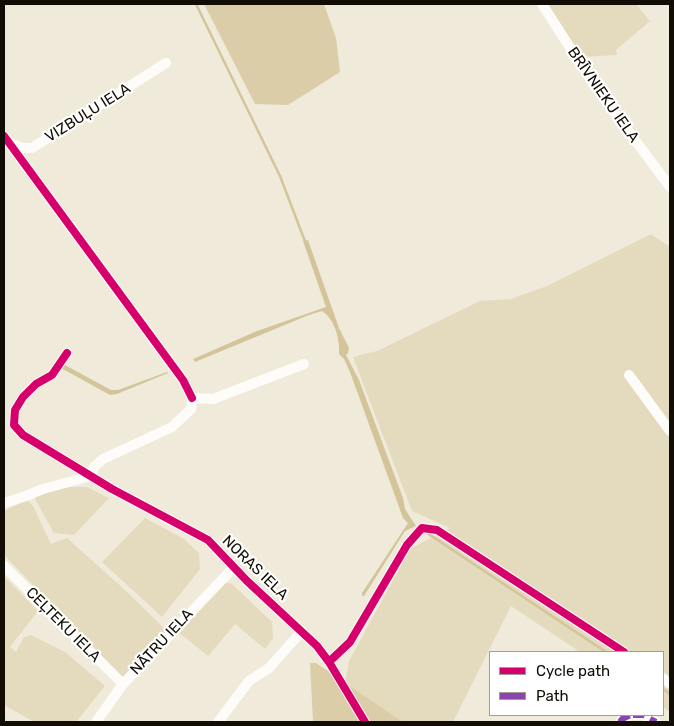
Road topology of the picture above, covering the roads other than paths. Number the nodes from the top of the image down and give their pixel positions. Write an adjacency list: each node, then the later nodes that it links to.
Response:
1 (542, 4): 4 (street, BRĪVNIEKU IELA)
2 (166, 64): 3 (street, VIZBUĻU IELA)
3 (6, 139): 8 (street)
4 (669, 186)
5 (67, 353): 10 (street, NORAS IELA)
6 (304, 364): 8 (street)
7 (629, 375): 9 (street)
8 (192, 398): 10 (street)
9 (670, 430)
10 (91, 476): 11 (street); 13 (street, NORAS IELA)
11 (4, 503)
12 (4, 566): 17 (street, CEĻTEKU IELA)
13 (234, 567): 14 (street, NORAS IELA); 17 (street, NĀTRU IELA)
14 (302, 632): 16 (street, NORAS IELA); 20 (street)
15 (622, 651): 16 (street)
16 (329, 662): 21 (street, NORAS IELA)
17 (123, 684): 19 (street, NĀTRU IELA)
18 (645, 716): 22 (street)
19 (96, 722)
20 (218, 722)
21 (365, 722)
22 (656, 722)

